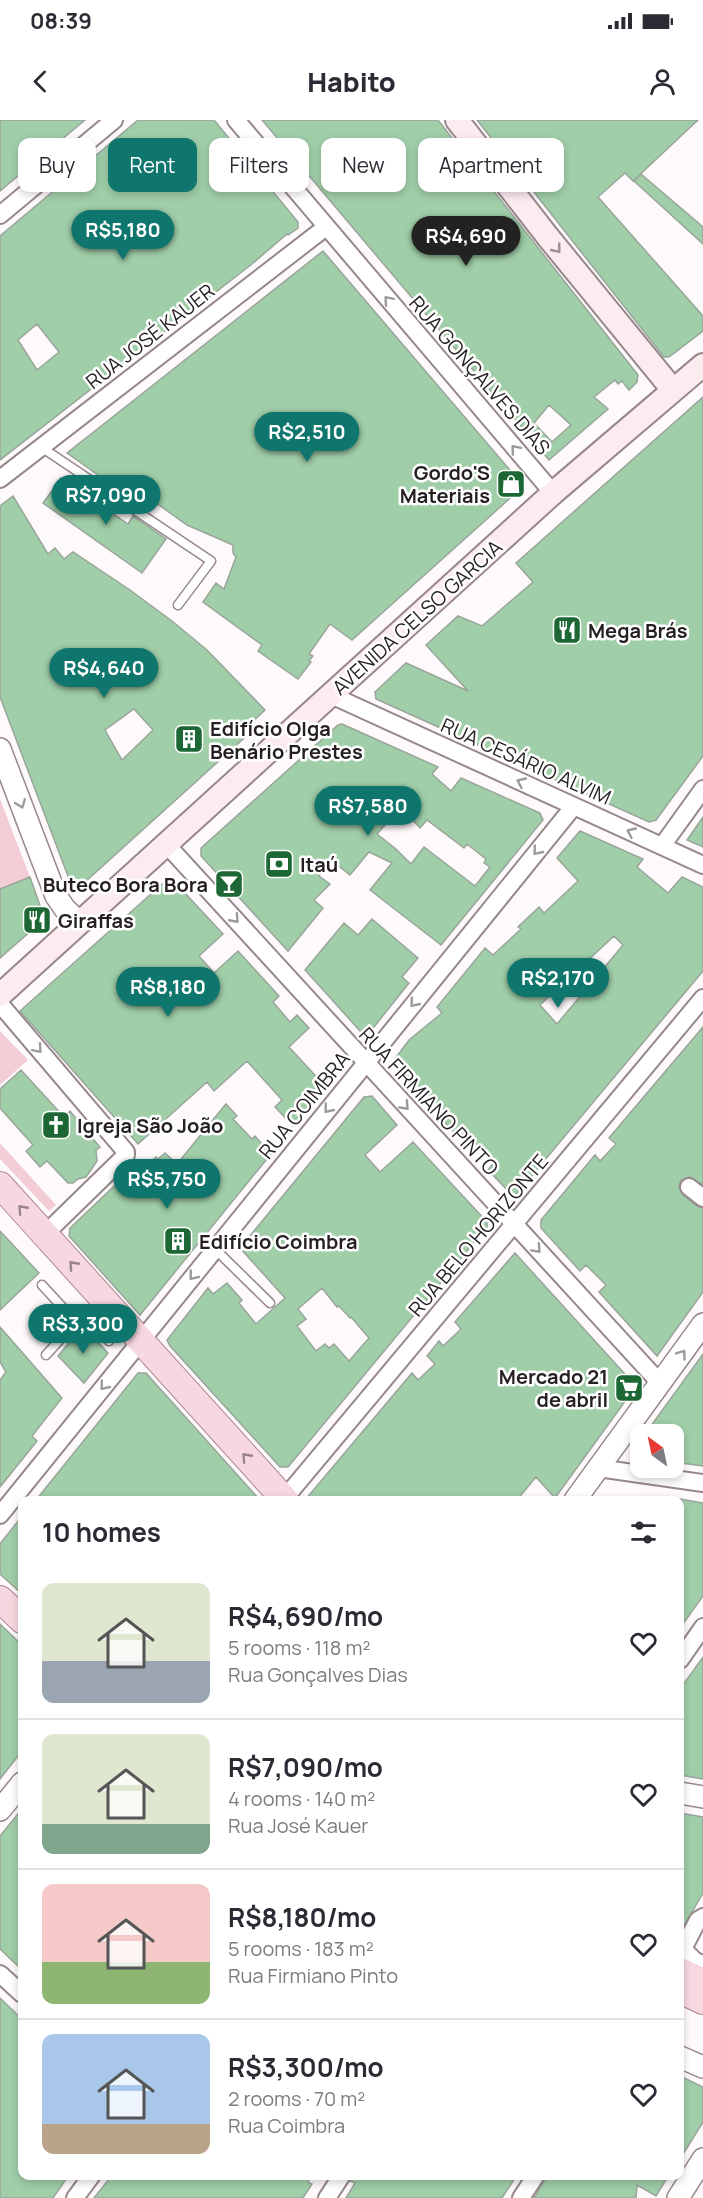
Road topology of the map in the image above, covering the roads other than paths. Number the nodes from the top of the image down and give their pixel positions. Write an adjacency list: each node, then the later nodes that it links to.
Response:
1 (114, 120): 4 (street)
2 (236, 120): 5 (street, RUA GONÇALVES DIAS)
3 (457, 120): 7 (main road, one-way to 7)
4 (0, 215)
5 (326, 227): 8 (street, RUA JOSÉ KAUER); 10 (street, RUA GONÇALVES DIAS, one-way to 5)
6 (703, 364): 7 (main road, AVENIDA CELSO GARCIA)
7 (673, 390): 10 (main road, AVENIDA CELSO GARCIA)
8 (41, 447): 9 (street, RUA JOSÉ KAUER); 11 (lane)
9 (0, 479)
10 (553, 493): 12 (main road, AVENIDA CELSO GARCIA)
11 (178, 605)
12 (331, 695): 15 (street, RUA CESÁRIO ALVIM, one-way to 12); 16 (main road, AVENIDA CELSO GARCIA)
13 (0, 749): 19 (street, one-way to 19)
14 (703, 789): 17 (street)
15 (574, 806): 17 (street, RUA CESÁRIO ALVIM, one-way to 15); 23 (street, RUA COIMBRA, one-way to 23)
16 (167, 845): 19 (main road, AVENIDA CELSO GARCIA); 23 (street, RUA FIRMIANO PINTO, one-way to 23)
17 (662, 846): 18 (street, RUA CESÁRIO ALVIM)
18 (703, 865)
19 (80, 923): 20 (main road, AVENIDA CELSO GARCIA)
20 (0, 995)
21 (703, 998): 27 (street, RUA BELO HORIZONTE)
22 (0, 1004): 28 (street, one-way to 28)
23 (365, 1063): 27 (street, RUA FIRMIANO PINTO, one-way to 27); 29 (street, RUA COIMBRA, one-way to 29)
24 (0, 1185): 28 (main road, one-way to 24)
25 (689, 1187): 26 (street)
26 (703, 1198)
27 (514, 1224): 37 (street, RUA FIRMIANO PINTO, one-way to 37); 41 (street, RUA BELO HORIZONTE)
28 (45, 1234): 34 (main road, one-way to 28)
29 (214, 1249): 31 (lane); 34 (street, RUA COIMBRA, one-way to 34)
30 (42, 1285): 32 (lane)
31 (270, 1303)
32 (76, 1322): 35 (lane); 36 (lane)
33 (703, 1324): 37 (street, one-way to 33)
34 (141, 1340): 40 (main road, one-way to 34); 43 (street, RUA COIMBRA, one-way to 43)
35 (109, 1341)
36 (46, 1355)
37 (660, 1383): 38 (street)
38 (598, 1468): 39 (street); 42 (street)
39 (703, 1483)
40 (281, 1496)
41 (288, 1496)
42 (578, 1496)
43 (0, 1515)
44 (0, 1599): 45 (main road)
45 (18, 1616)
46 (703, 1627): 47 (street)
47 (684, 1654)
48 (18, 1788): 51 (street)
49 (684, 1794): 50 (street)
50 (703, 1797)
51 (0, 1810)
52 (703, 1917): 53 (street)
53 (684, 1949)
54 (703, 1951): 55 (street)
55 (684, 1954)
56 (684, 1956): 58 (street)
57 (684, 1959): 60 (main road)
58 (703, 1964)
59 (0, 1974): 61 (street)
60 (703, 1982)
61 (18, 1990)
62 (684, 1992): 63 (main road)
63 (703, 2001)
64 (684, 2059): 65 (street)
65 (703, 2067)
66 (703, 2159): 73 (street)
67 (88, 2180): 70 (street)
68 (339, 2180): 71 (street)
69 (533, 2180): 72 (street)
70 (75, 2198)
71 (327, 2198)
72 (521, 2198)
73 (678, 2198)

